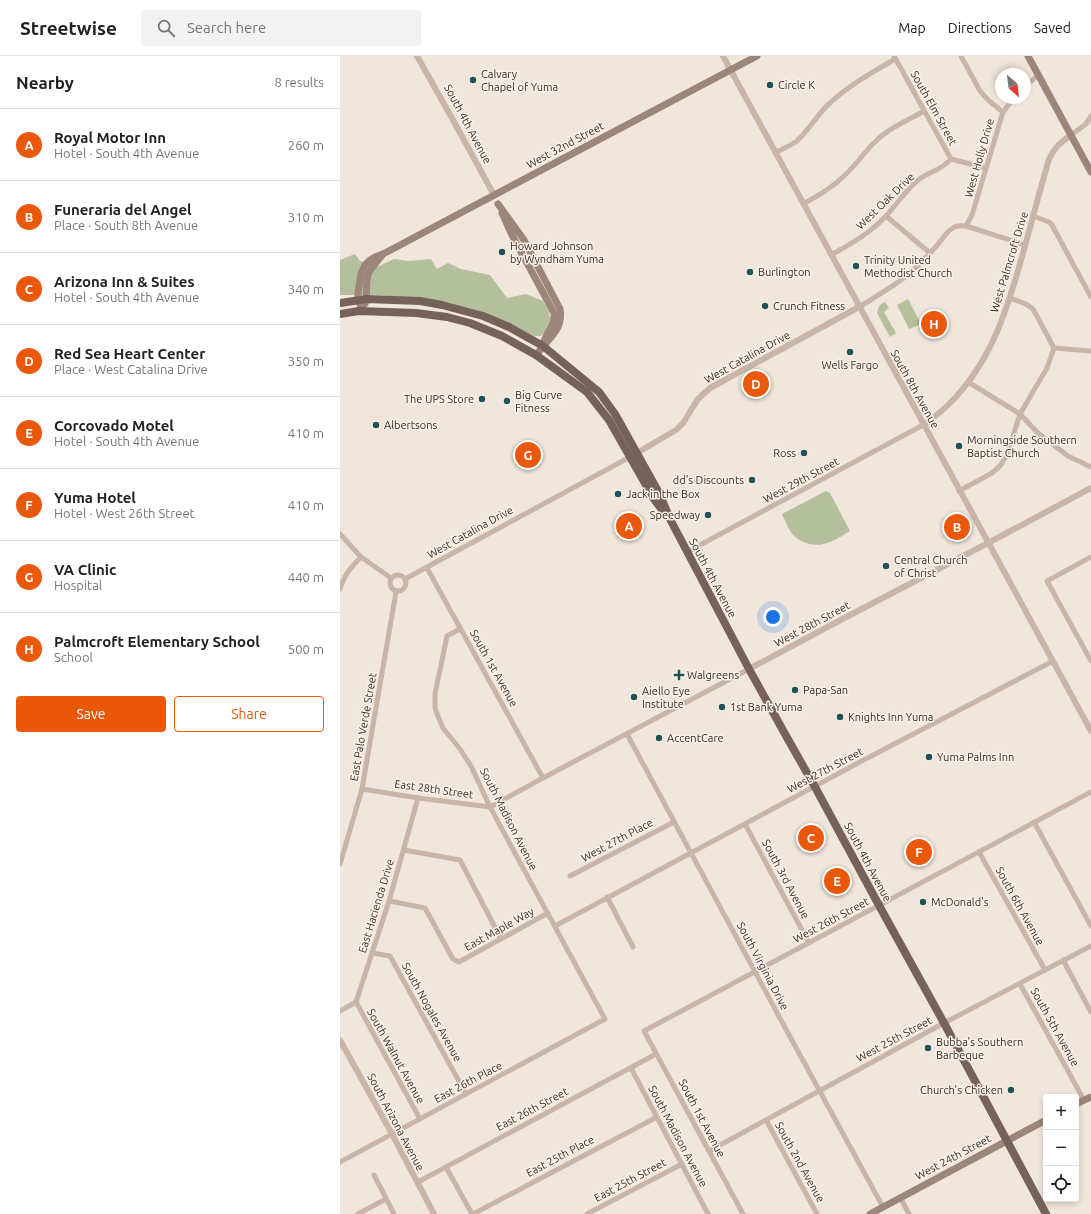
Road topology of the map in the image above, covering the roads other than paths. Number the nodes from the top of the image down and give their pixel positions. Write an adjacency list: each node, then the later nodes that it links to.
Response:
1 (417, 56): 19 (street, South 4th Avenue)
2 (723, 56): 7 (street, South 8th Avenue)
3 (757, 56): 7 (main road, West 32nd Street)
4 (961, 56): 12 (street)
5 (1028, 56): 8 (main road)
6 (894, 58): 11 (street, South Elm Street); 15 (street)
7 (730, 70): 15 (street, South 8th Avenue); 19 (main road, West 32nd Street)
8 (1038, 75): 9 (street); 14 (main road)
9 (1031, 81)
10 (1009, 104): 12 (street, West Holly Drive)
11 (924, 111): 16 (street, South Elm Street); 20 (street)
12 (1003, 112): 17 (street, West Holly Drive)
13 (1091, 116): 14 (street)
14 (1071, 135): 18 (main road); 22 (street, West Palmcroft Drive)
15 (775, 153): 20 (street, South 8th Avenue)
16 (951, 159): 17 (street, South Elm Street); 21 (street, West Oak Drive)
17 (986, 168): 23 (street, West Holly Drive)
18 (1091, 172)
19 (494, 195): 29 (main road, West 32nd Street); 34 (main road, South 4th Avenue)
20 (803, 204): 26 (street, South 8th Avenue)
21 (886, 216): 25 (street); 26 (street, West Oak Drive)
22 (1033, 216): 24 (street, West Palmcroft Drive); 27 (street)
23 (966, 226): 24 (street); 25 (street)
24 (1025, 244): 28 (street, West Palmcroft Drive)
25 (930, 254): 31 (street)
26 (831, 255): 31 (street, South 8th Avenue)
27 (1091, 296)
28 (1010, 298): 35 (street); 38 (street, West Palmcroft Drive)
29 (363, 300): 30 (main road); 32 (main road, West 32nd Street); 34 (main road)
30 (340, 303)
31 (859, 307): 40 (street, South 8th Avenue); 41 (street, West Catalina Drive)
32 (363, 311): 33 (main road); 37 (main road)
33 (340, 314)
34 (543, 346): 37 (main road, South 4th Avenue); 41 (main road, South 4th Avenue)
35 (1054, 348): 36 (street); 39 (street)
36 (1091, 351)
37 (536, 355): 41 (main road, South 4th Avenue)
38 (968, 382): 39 (street); 40 (street, West Palmcroft Drive)
39 (1020, 414): 42 (street); 44 (street)
40 (923, 425): 44 (street, South 8th Avenue); 47 (street, West 29th Street)
41 (633, 455): 47 (main road, South 4th Avenue); 50 (street, West Catalina Drive)
42 (1091, 467)
43 (1091, 488): 46 (street, West 28th Street)
44 (959, 491): 46 (street, South 8th Avenue)
45 (340, 534): 48 (street)
46 (988, 543): 57 (street, South 8th Avenue); 59 (street, West 28th Street)
47 (687, 552): 59 (main road, South 4th Avenue)
48 (361, 557): 51 (street); 53 (street)
49 (1091, 557): 56 (street)
50 (427, 568): 52 (street, West Catalina Drive); 55 (street, South 1st Avenue)
51 (391, 578): 52 (street); 54 (street)
52 (405, 579): 54 (street)
53 (340, 589)
54 (396, 592): 65 (street, East Palo Verde Street)
55 (460, 629): 63 (street, South 1st Avenue); 69 (street, South Madison Avenue)
56 (1090, 655): 58 (street)
57 (1053, 661): 60 (street, South 8th Avenue); 64 (street, West 27th Street)
58 (1091, 661)
59 (749, 669): 62 (street, West 28th Street); 64 (main road, South 4th Avenue)
60 (1089, 722): 61 (street, South 8th Avenue)
61 (1091, 731)
62 (627, 734): 63 (street, West 28th Street); 70 (street, South Virginia Drive)
63 (543, 778): 69 (street)
64 (815, 787): 72 (street, West 27th Street); 80 (main road, South 4th Avenue)
65 (362, 789): 67 (street, East 28th Street); 76 (street, East Palo Verde Street)
66 (1089, 793): 68 (street); 71 (street, West 26th Street)
67 (418, 798): 69 (street, East 28th Street); 73 (street, East Hacienda Drive)
68 (1091, 800)
69 (490, 807): 81 (street, South Madison Avenue)
70 (674, 822): 75 (street, South Virginia Drive); 77 (street, West 27th Place)
71 (1034, 822): 74 (street, West 26th Street); 83 (street)
72 (745, 824): 75 (street, West 27th Street); 85 (street, South 3rd Avenue)
73 (404, 850): 79 (street, East Hacienda Drive); 84 (street)
74 (979, 852): 80 (street, West 26th Street); 90 (street, South 6th Avenue)
75 (691, 853): 78 (street, West 27th Street); 91 (street, South Virginia Drive)
76 (340, 864)
77 (570, 876)
78 (607, 898): 82 (street, West 27th Street); 87 (street)
79 (389, 901): 84 (street, East Maple Way); 88 (street, East Hacienda Drive)
80 (879, 906): 85 (street, West 26th Street); 97 (main road, South 4th Avenue)
81 (548, 913): 82 (street, South Madison Avenue); 84 (street, East Maple Way)
82 (555, 926): 96 (street, South Madison Avenue)
83 (1091, 926)
84 (501, 939)
85 (809, 943): 91 (street, West 26th Street)
86 (1091, 946): 89 (street, West 25th Street)
87 (633, 947)
88 (372, 953): 93 (street, East Hacienda Drive); 103 (street, South Nogales Avenue)
89 (1063, 960): 90 (street, West 25th Street); 95 (street)
90 (1044, 970): 92 (street, West 25th Street)
91 (755, 972): 98 (street, West 26th Street); 102 (street, South Virginia Drive)
92 (1020, 984): 97 (street, West 25th Street); 104 (street, South 5th Avenue)
93 (356, 1002): 94 (street); 107 (street, South Walnut Avenue)
94 (340, 1011)
95 (1091, 1012)
96 (605, 1019): 103 (street, East 26th Place)
97 (944, 1023): 102 (street, West 25th Street); 111 (main road, South 4th Avenue)
98 (644, 1031): 100 (street, South 1st Avenue)
99 (341, 1042): 110 (street, South Arizona Avenue)
100 (656, 1054): 101 (street, East 26th Street); 112 (street, South 1st Avenue)
101 (630, 1068): 106 (street, South Madison Avenue); 115 (street, East 26th Street)
102 (819, 1090): 108 (street, West 25th Street); 120 (street, South Virginia Drive)
103 (466, 1094): 107 (street, East 26th Place)
104 (1088, 1098): 105 (main road)
105 (1079, 1102)
106 (656, 1116): 114 (street, South Madison Avenue); 124 (street, East 25th Place)
107 (420, 1119): 110 (street, East 26th Place)
108 (766, 1120): 112 (street, West 25th Street); 128 (street, South 2nd Avenue)
109 (1043, 1122): 111 (main road, West 24th Street)
110 (392, 1134): 113 (street, East 26th Place); 117 (street, South Arizona Avenue)
111 (1007, 1141): 118 (main road, West 24th Street); 131 (main road, South 4th Avenue)
112 (709, 1151): 127 (street, South 1st Avenue)
113 (340, 1162)
114 (682, 1164): 125 (street, East 25th Street); 126 (street, South Madison Avenue)
115 (446, 1167): 117 (street, East 26th Street); 124 (street)
116 (374, 1175): 119 (street)
117 (418, 1182): 123 (street, South Arizona Avenue)
118 (900, 1198): 120 (main road, West 24th Street); 130 (street)
119 (386, 1199): 121 (street); 122 (street)
120 (884, 1206): 129 (main road, West 24th Street)
121 (358, 1214)
122 (394, 1214)
123 (434, 1214)
124 (472, 1214)
125 (587, 1214)
126 (708, 1214)
127 (743, 1214)
128 (817, 1214)
129 (870, 1214)
130 (909, 1214)
131 (1046, 1214)

